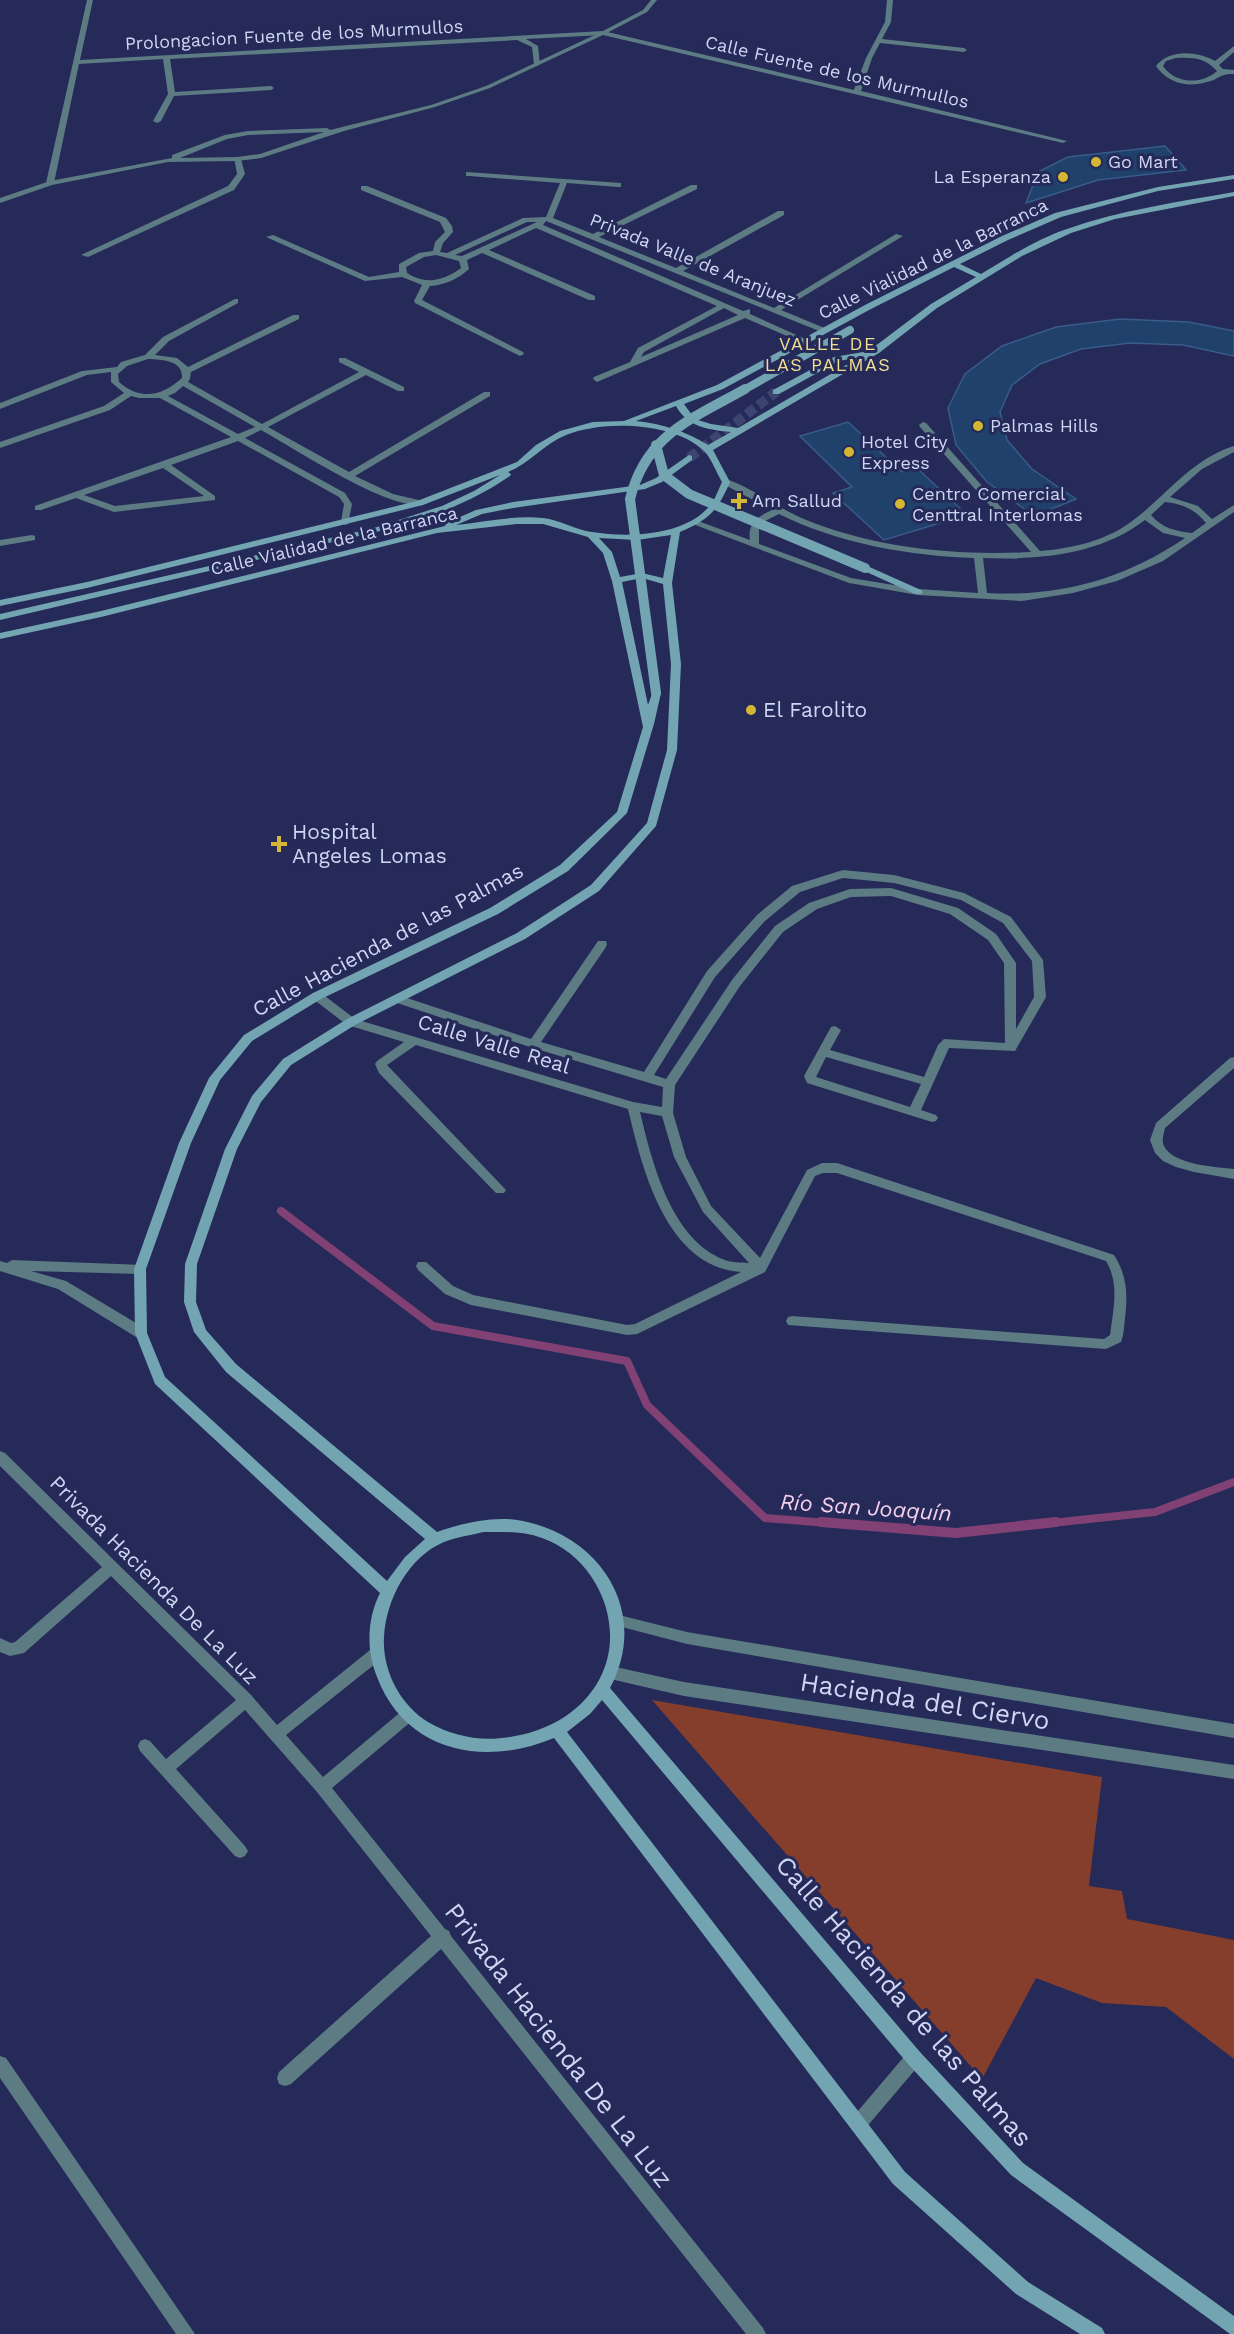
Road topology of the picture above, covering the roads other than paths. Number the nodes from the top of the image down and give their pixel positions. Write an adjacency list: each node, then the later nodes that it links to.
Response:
1 (90, 0): 10 (street)
2 (654, 0): 4 (street)
3 (890, 0): 6 (street)
4 (603, 33): 5 (street, Prolongacion Fuente de los Murmullos); 11 (street); 16 (street, Calle Fuente de los Murmullos)
5 (513, 37): 9 (street, Prolongacion Fuente de los Murmullos); 11 (street)
6 (878, 41): 8 (street); 16 (street)
7 (1234, 48): 12 (street)
8 (964, 50)
9 (166, 57): 10 (street, Prolongacion Fuente de los Murmullos); 17 (street)
10 (77, 62): 30 (street)
11 (537, 64): 19 (street)
12 (1216, 64): 13 (street); 13 (street)
13 (1221, 71): 14 (street)
14 (1234, 72)
15 (271, 88): 17 (street)
16 (857, 92): 21 (street, Calle Fuente de los Murmullos)
17 (172, 94): 18 (street)
18 (157, 121)
19 (341, 129): 20 (street); 22 (street)
20 (289, 132): 22 (street); 23 (street)
21 (1063, 141)
22 (297, 144): 25 (street)
23 (203, 145): 24 (street); 26 (street)
24 (212, 159): 25 (street); 26 (street)
25 (237, 159): 44 (street)
26 (168, 160): 30 (street)
27 (469, 174): 29 (street)
28 (1234, 177): 47 (main road, Calle Vialidad de la Barranca)
29 (564, 181): 31 (street); 37 (street)
30 (50, 183): 35 (street)
31 (618, 185)
32 (694, 187): 41 (street)
33 (364, 188): 43 (street)
34 (1234, 194): 50 (main road, Calle Vialidad de la Barranca)
35 (0, 201)
36 (781, 213): 48 (street)
37 (549, 219): 38 (street); 41 (street, Privada Valle de Aranjuez); 45 (street, Privada Valle de Aranjuez)
38 (536, 225): 42 (street); 55 (street, Privada Valle de Aranjuez)
39 (900, 236): 57 (street)
40 (270, 237): 49 (street)
41 (593, 237): 48 (street, Privada Valle de Aranjuez)
42 (482, 250): 46 (street); 52 (street)
43 (436, 253): 45 (street); 49 (street)
44 (85, 255)
45 (449, 255): 46 (street)
46 (462, 259): 51 (street)
47 (954, 264): 50 (main road); 56 (main road, Calle Vialidad de la Barranca)
48 (677, 271): 54 (street, Privada Valle de Aranjuez)
49 (403, 274): 51 (street)
50 (982, 277): 62 (main road, Calle Vialidad de la Barranca)
51 (427, 284): 63 (street)
52 (592, 298)
53 (235, 301): 64 (street)
54 (751, 302): 57 (street, Privada Valle de Aranjuez); 58 (street)
55 (724, 305): 58 (street, Privada Valle de Aranjuez); 66 (street)
56 (868, 307): 60 (main road, Calle Vialidad de la Barranca); 84 (main road, bridge)
57 (774, 311): 60 (street, Privada Valle de Aranjuez)
58 (746, 315): 61 (street, Privada Valle de Aranjuez); 66 (street)
59 (296, 317): 68 (street)
60 (824, 331): 61 (main road, Calle Vialidad de la Barranca)
61 (806, 341): 77 (main road, Calle Vialidad de la Barranca)
62 (876, 351): 73 (main road); 82 (main road, Calle Vialidad de la Barranca)
63 (520, 354)
64 (148, 357): 67 (street); 68 (street)
65 (342, 360): 69 (street)
66 (634, 361): 70 (street)
67 (118, 369): 74 (street); 78 (street)
68 (186, 371): 71 (street)
69 (365, 372): 72 (street); 81 (street)
70 (597, 379)
71 (183, 383): 75 (street); 81 (street)
72 (400, 388)
73 (776, 392)
74 (128, 394): 75 (street); 85 (street)
75 (161, 394): 83 (street)
76 (487, 394): 91 (street)
77 (679, 403): 79 (main road, Calle Vialidad de la Barranca); 82 (main road)
78 (0, 406)
79 (625, 423): 86 (main road, Calle Vialidad de la Barranca); 89 (main road, Calle Vialidad de la Barranca)
80 (923, 426): 110 (street)
81 (262, 427): 83 (street); 91 (street)
82 (736, 430): 86 (main road, Calle Vialidad de la Barranca)
83 (240, 437): 90 (street); 100 (street)
84 (656, 445): 114 (main road, bridge); 119 (main road, bridge)
85 (0, 446)
86 (708, 449): 92 (main road)
87 (1234, 449): 94 (street)
88 (689, 458): 103 (main road)
89 (520, 464): 95 (main road, Calle Vialidad de la Barranca); 117 (main road)
90 (166, 466): 93 (street); 93 (street)
91 (349, 476): 95 (street)
92 (726, 482): 98 (street); 101 (main road, Calle Vialidad de la Barranca)
93 (76, 495): 96 (street)
94 (1161, 499): 99 (street); 102 (street)
95 (420, 503): 100 (main road, Calle Vialidad de la Barranca)
96 (38, 508)
97 (1234, 508): 102 (street)
98 (778, 511): 109 (street); 111 (street)
99 (1145, 514): 106 (street); 110 (street)
100 (345, 522): 116 (main road, Calle Vialidad de la Barranca)
101 (695, 523): 104 (main road, Calle Vialidad de la Barranca); 109 (street)
102 (1211, 523): 106 (street)
103 (437, 530): 105 (main road, Calle Vialidad de la Barranca); 118 (main road, Calle Vialidad de la Barranca)
104 (676, 531): 105 (main road, Calle Vialidad de la Barranca); 113 (main road)
105 (591, 535): 112 (main road, Calle Hacienda de las Palmas)
106 (1193, 536): 115 (street)
107 (32, 538): 108 (street)
108 (0, 543)
109 (755, 543): 114 (street)
110 (1036, 552): 111 (street)
111 (978, 556): 115 (street)
112 (617, 580): 113 (main road); 119 (main road, Calle Hacienda de las Palmas)
113 (667, 583): 122 (main road)
114 (918, 592): 115 (street)
115 (983, 597)
116 (0, 603)
117 (0, 617)
118 (1, 636)
119 (648, 727): 121 (main road, Calle Hacienda de las Palmas)
120 (602, 944): 126 (street)
121 (317, 996): 123 (street, Calle Valle Real); 142 (main road, Calle Hacienda de las Palmas)
122 (398, 999): 123 (main road); 126 (street, Calle Valle Real)
123 (351, 1022): 125 (street, Calle Valle Real); 146 (main road)
124 (835, 1030): 128 (street)
125 (414, 1041): 133 (street, Calle Valle Real); 138 (street)
126 (534, 1044): 130 (street, Calle Valle Real)
127 (1011, 1048): 130 (street); 131 (street); 132 (street)
128 (823, 1052): 131 (street); 135 (street)
129 (1234, 1061): 137 (street)
130 (647, 1077): 132 (street, Calle Valle Real)
131 (927, 1082): 135 (street)
132 (669, 1084): 134 (street)
133 (633, 1106): 134 (street, Calle Valle Real); 141 (street)
134 (667, 1113): 141 (street)
135 (914, 1113): 136 (street)
136 (932, 1118)
137 (1234, 1174)
138 (500, 1190)
139 (0, 1265): 142 (street); 144 (street)
140 (422, 1266): 141 (street)
141 (761, 1268): 143 (street)
142 (140, 1269): 144 (main road, Calle Hacienda de las Palmas)
143 (792, 1321)
144 (141, 1333): 148 (main road, Calle Hacienda de las Palmas)
145 (0, 1457): 147 (street, Privada Hacienda De La Luz)
146 (435, 1539): 148 (main road); 149 (main road)
147 (111, 1568): 150 (street); 154 (street, Privada Hacienda De La Luz)
148 (387, 1590): 151 (main road)
149 (618, 1621): 152 (main road); 157 (street, Hacienda del Ciervo)
150 (0, 1644)
151 (375, 1655): 155 (main road); 158 (street)
152 (611, 1672): 153 (main road); 161 (street, Hacienda del Ciervo)
153 (602, 1689): 156 (main road); 165 (main road, Calle Hacienda de las Palmas)
154 (246, 1700): 158 (street, Privada Hacienda De La Luz); 160 (street)
155 (408, 1715): 156 (main road); 162 (street)
156 (557, 1731): 168 (main road)
157 (1234, 1731)
158 (275, 1735): 162 (street, Privada Hacienda De La Luz)
159 (145, 1746): 160 (street)
160 (166, 1768): 163 (street)
161 (1234, 1772)
162 (322, 1787): 164 (street, Privada Hacienda De La Luz)
163 (240, 1851)
164 (443, 1936): 167 (street); 171 (street, Privada Hacienda De La Luz)
165 (914, 2058): 168 (street); 169 (main road, Calle Hacienda de las Palmas)
166 (0, 2064): 170 (street)
167 (285, 2078)
168 (858, 2124): 172 (main road)
169 (1234, 2327)
170 (186, 2334)
171 (757, 2334)
172 (1096, 2334)

